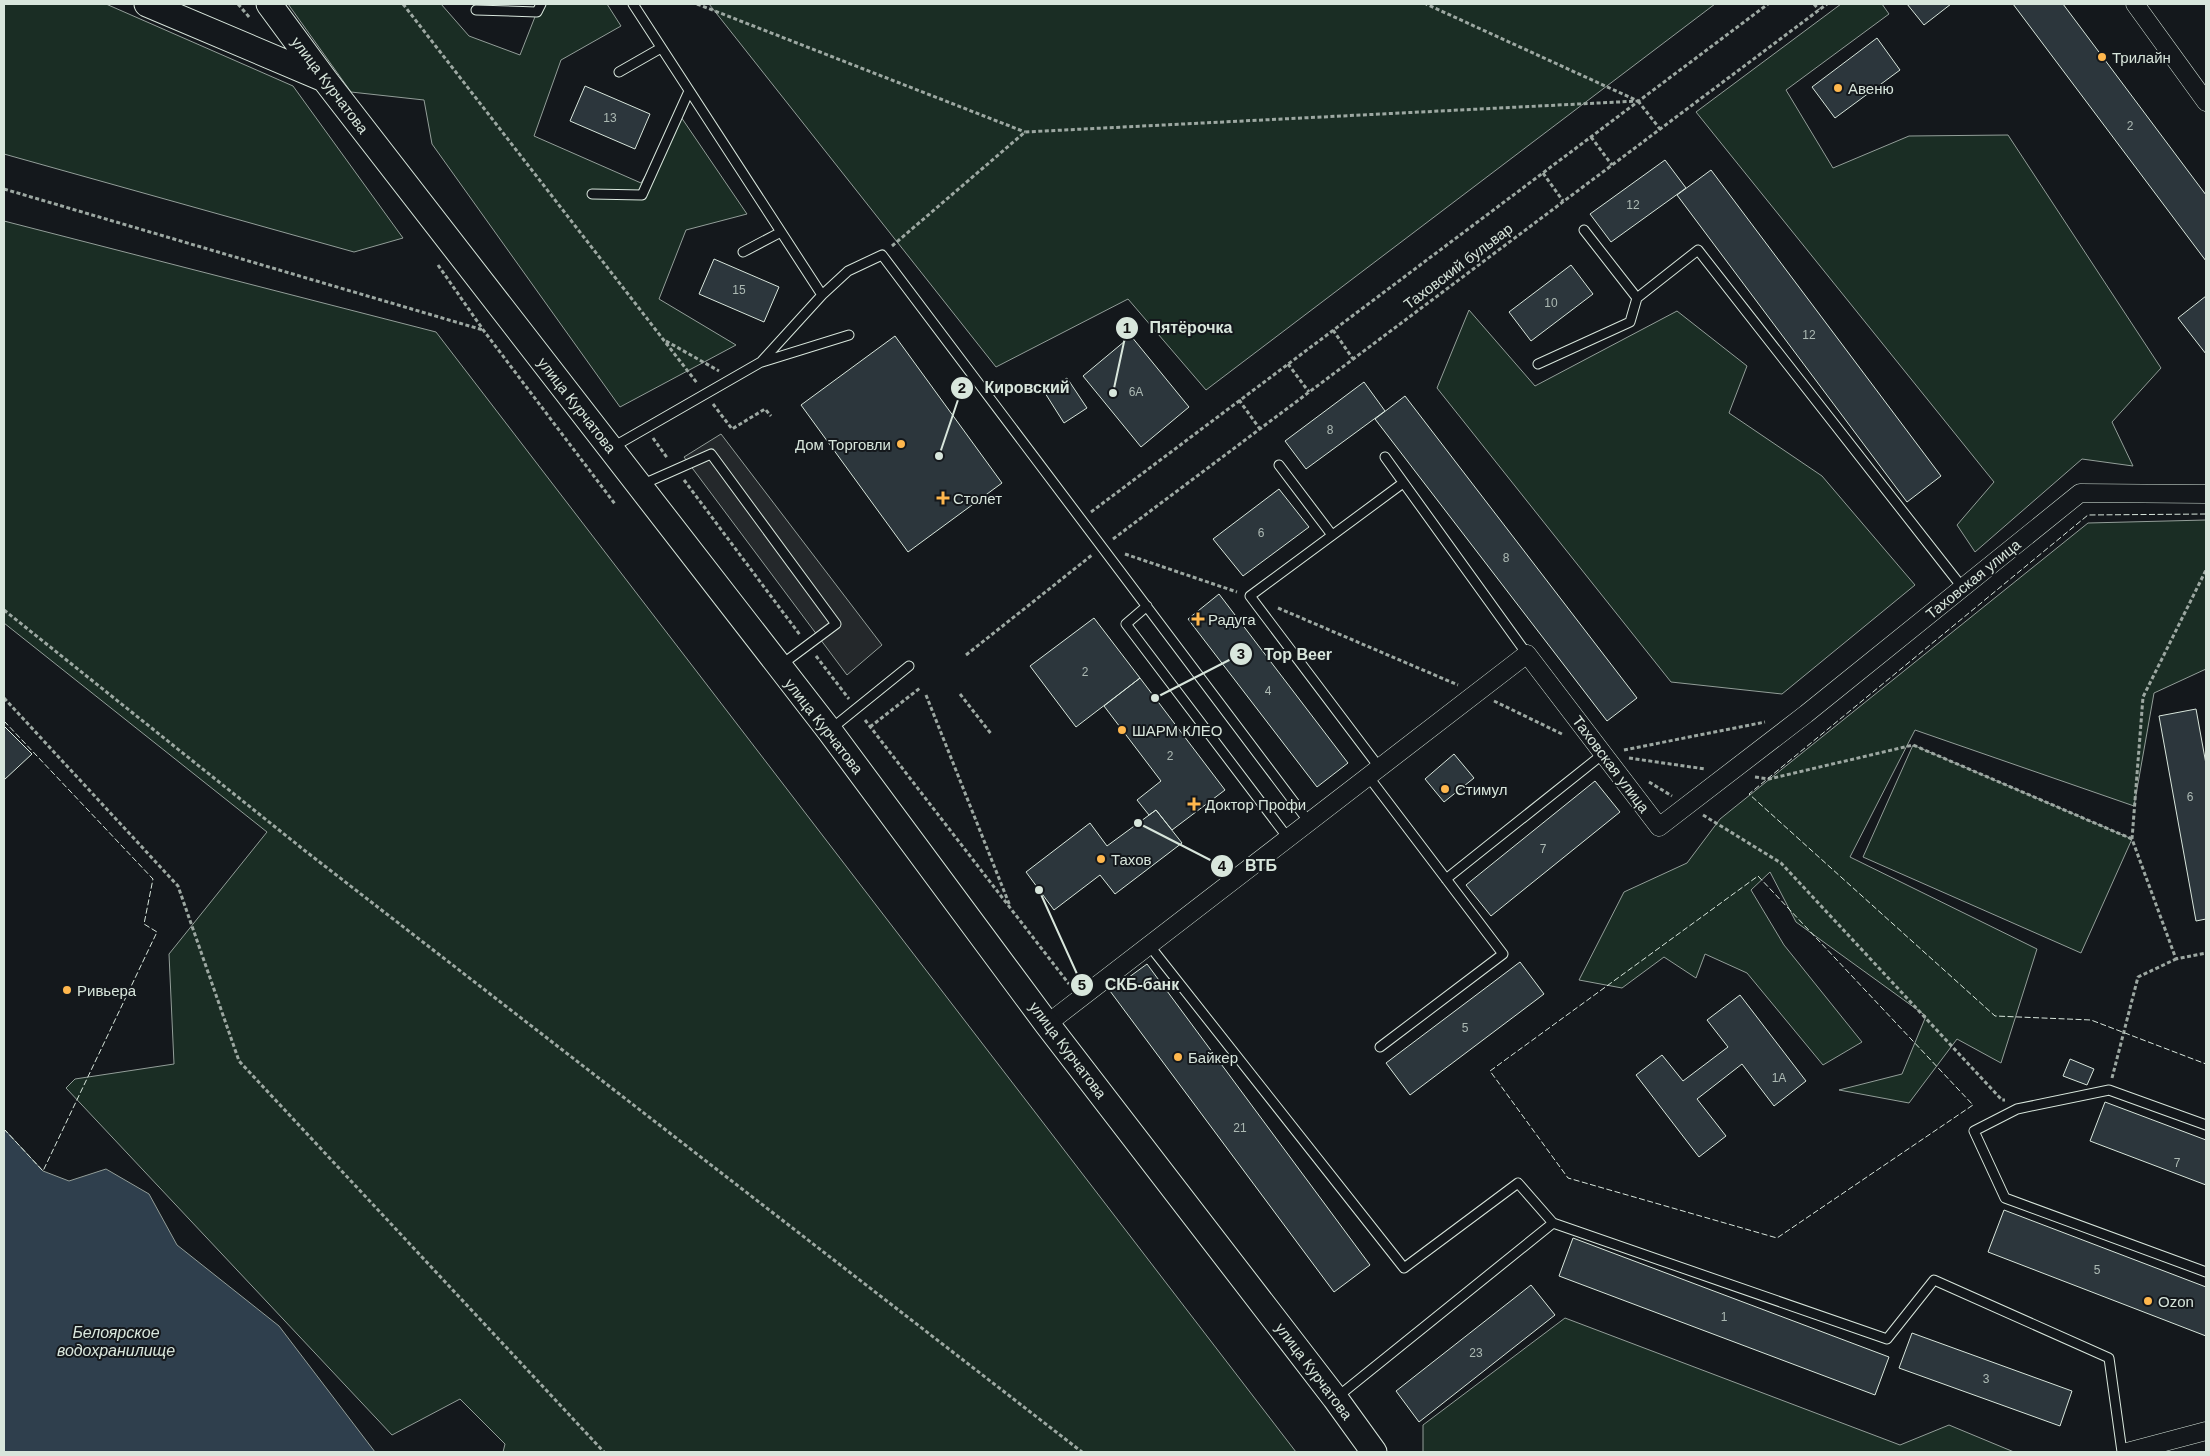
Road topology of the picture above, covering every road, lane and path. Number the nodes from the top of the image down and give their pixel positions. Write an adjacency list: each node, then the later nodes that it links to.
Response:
1 (147, 4): 16 (main road)
2 (269, 4): 16 (main road, улица Курчатова)
3 (402, 4): 37 (path)
4 (541, 4): 12 (lane)
5 (632, 4): 14 (lane)
6 (697, 4): 21 (path)
7 (1426, 4): 18 (path)
8 (1768, 4): 18 (path, Таховский бульвар)
9 (1814, 4): 13 (path)
10 (1827, 4): 13 (path, Таховский бульвар)
11 (2135, 4): 19 (street)
12 (476, 10)
13 (1819, 10): 20 (path, Таховский бульвар)
14 (661, 48): 15 (lane); 17 (lane)
15 (618, 72)
16 (325, 80): 48 (main road, улица Курчатова)
17 (689, 91): 26 (lane); 29 (lane)
18 (1638, 101): 20 (path); 21 (path); 22 (path, Таховский бульвар)
19 (2206, 102)
20 (1660, 129): 23 (path, Таховский бульвар)
21 (1025, 132): 31 (path)
22 (1591, 136): 23 (path); 24 (path, Таховский бульвар)
23 (1612, 165): 27 (path, Таховский бульвар)
24 (1543, 173): 27 (path); 35 (path, Таховский бульвар)
25 (4, 189): 34 (path)
26 (592, 194)
27 (1563, 201): 38 (path, Таховский бульвар)
28 (1584, 230): 33 (lane)
29 (781, 232): 30 (lane); 32 (lane)
30 (742, 252)
31 (882, 254): 32 (lane); 54 (lane)
32 (822, 296): 39 (lane)
33 (1637, 298): 41 (lane); 58 (lane)
34 (484, 330)
35 (1333, 330): 38 (path); 40 (path, Таховский бульвар)
36 (849, 336): 39 (lane)
37 (663, 339): 42 (path); 44 (path)
38 (1353, 359): 43 (path, Таховский бульвар)
39 (762, 362): 42 (lane)
40 (1288, 364): 43 (path); 45 (path, Таховский бульвар)
41 (1538, 364)
42 (732, 378): 44 (lane)
43 (1309, 392): 47 (path, Таховский бульвар)
44 (705, 393): 46 (path); 48 (lane)
45 (1239, 400): 47 (path); 54 (path, Таховский бульвар)
46 (770, 416)
47 (1260, 429): 56 (path, Таховский бульвар)
48 (610, 448): 52 (main road, улица Курчатова)
49 (1384, 458): 51 (lane)
50 (1280, 465): 55 (lane)
51 (1403, 483): 55 (lane); 62 (lane)
52 (639, 486): 65 (main road, улица Курчатова); 65 (lane)
53 (2206, 494): 58 (street, Таховская улица)
54 (1082, 518): 56 (lane)
55 (1332, 535): 59 (lane)
56 (1103, 547): 59 (path); 60 (lane); 63 (path, Таховский бульвар)
57 (2206, 570): 83 (path)
58 (1962, 587): 78 (street, Таховская улица)
59 (1250, 596): 67 (path); 77 (lane)
60 (1147, 606): 81 (lane); 82 (lane)
61 (4, 610): 99 (path)
62 (1527, 654): 67 (street); 76 (street, Таховская улица)
63 (966, 655)
64 (909, 666): 73 (lane)
65 (778, 667): 73 (main road, улица Курчатова)
66 (920, 688): 72 (path)
67 (1476, 693): 75 (path); 77 (street)
68 (960, 694): 74 (path)
69 (926, 695): 85 (path)
70 (4, 698): 98 (path)
71 (1767, 722): 76 (path)
72 (870, 727)
73 (829, 730): 89 (main road, улица Курчатова)
74 (992, 735)
75 (1569, 738)
76 (1603, 754): 78 (path); 80 (street, Таховская улица); 84 (lane)
77 (1374, 772): 81 (street); 84 (lane)
78 (1730, 773): 80 (street, Таховская улица); 83 (path)
79 (1645, 780): 80 (path)
80 (1687, 806): 92 (path)
81 (1309, 822): 82 (street)
82 (1288, 838): 86 (street)
83 (2132, 839): 88 (path)
84 (1446, 879): 90 (lane)
85 (1012, 911)
86 (1149, 945): 89 (street); 94 (lane)
87 (2206, 952): 88 (path)
88 (2176, 958): 91 (path)
89 (1047, 1024): 96 (main road, улица Курчатова)
90 (1380, 1047)
91 (2110, 1084)
92 (2011, 1099)
93 (2206, 1125): 95 (lane)
94 (1553, 1223): 96 (lane); 101 (lane)
95 (2206, 1272)
96 (1335, 1398): 100 (main road, улица Курчатова)
97 (2206, 1431): 102 (street)
98 (604, 1452)
99 (1082, 1452)
100 (1374, 1452)
101 (2122, 1452)
102 (2127, 1452)

